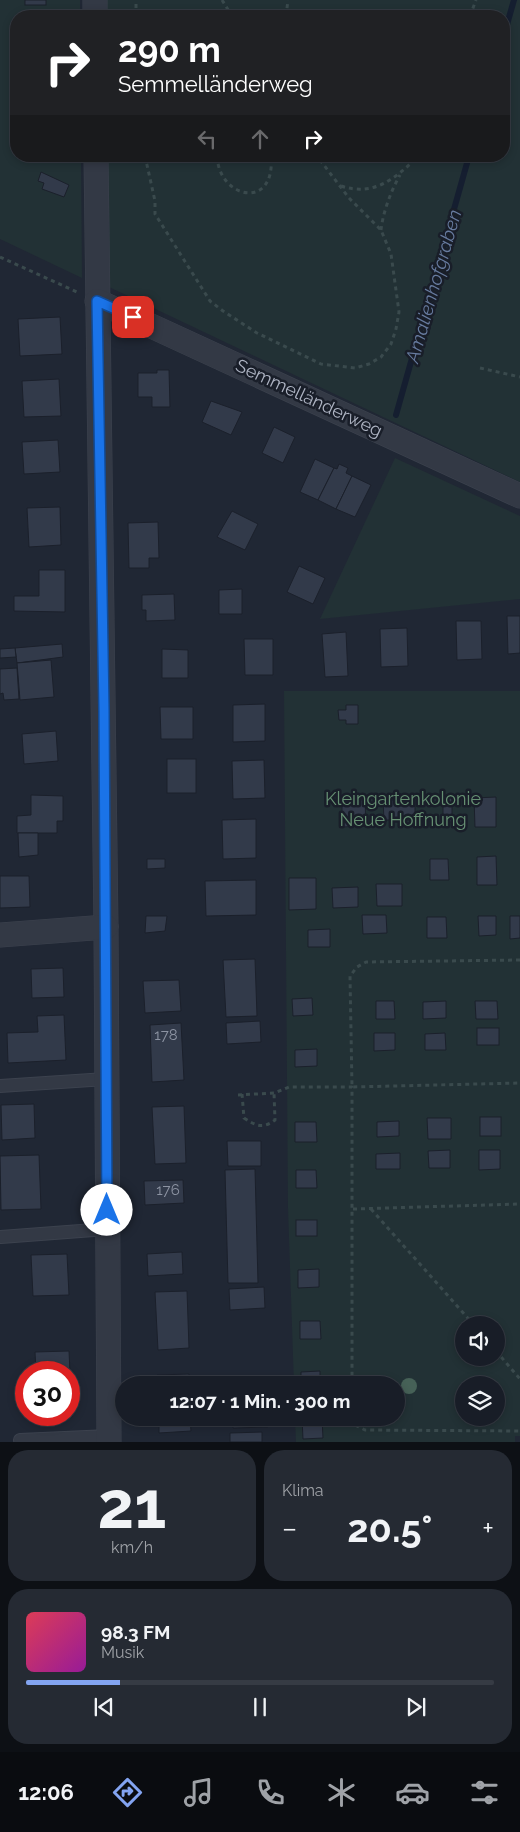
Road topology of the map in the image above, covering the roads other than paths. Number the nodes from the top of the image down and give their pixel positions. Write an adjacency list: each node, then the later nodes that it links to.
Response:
1 (96, 162): 2 (street)
2 (97, 301): 3 (street, Semmelländerweg); 4 (street)
3 (520, 496)
4 (106, 927): 5 (street); 6 (street)
5 (0, 935)
6 (106, 1079): 7 (lane); 8 (street)
7 (0, 1086)
8 (108, 1229): 9 (lane); 10 (street)
9 (2, 1237)
10 (109, 1439): 11 (lane)
11 (20, 1440)

